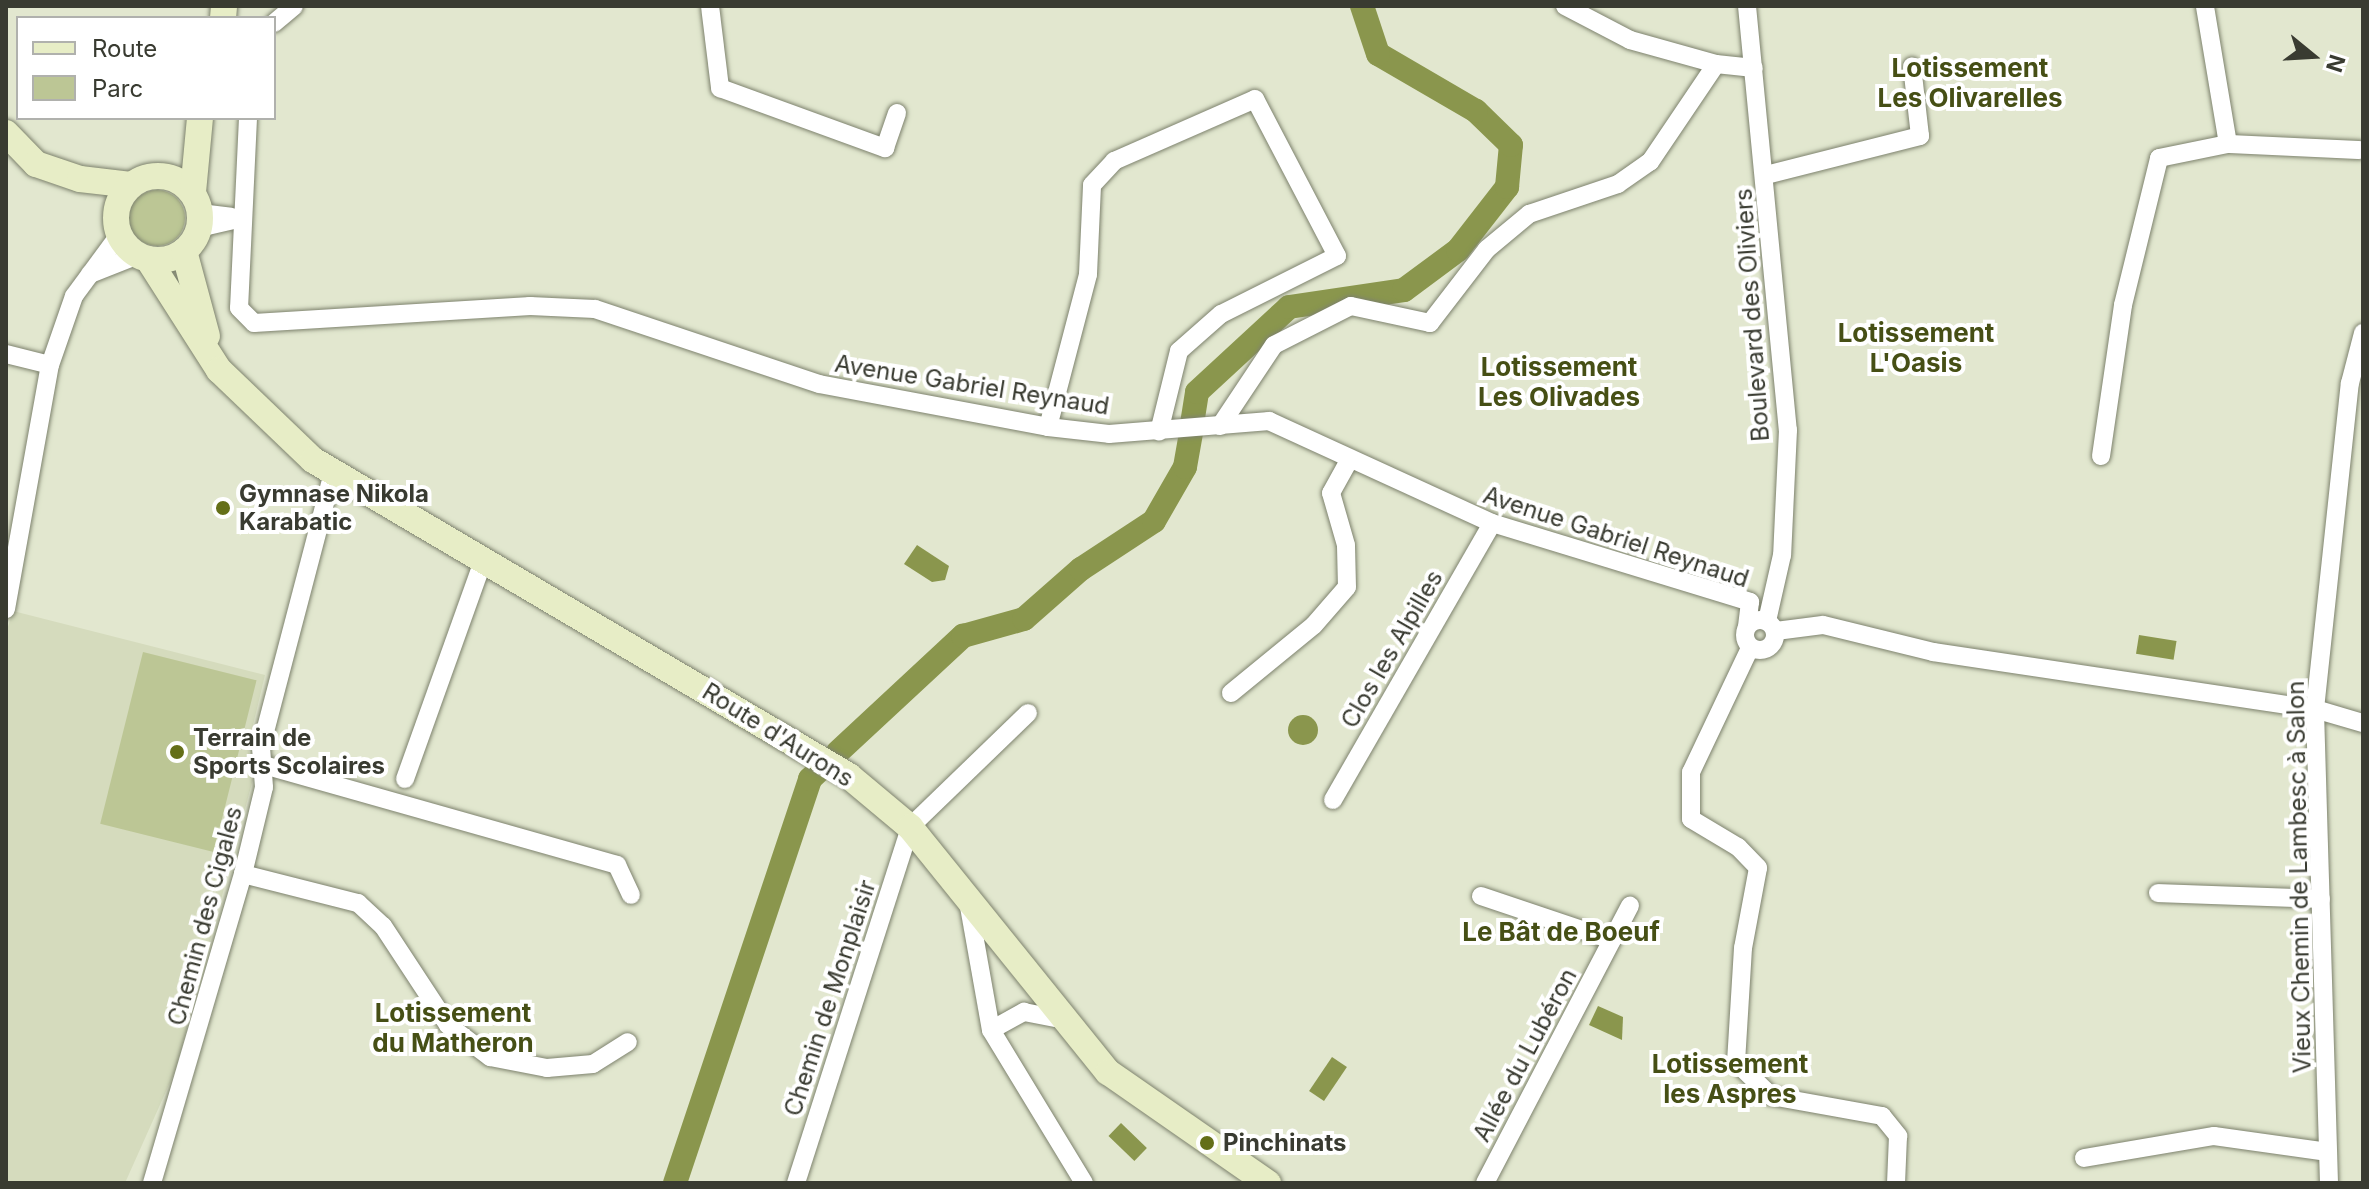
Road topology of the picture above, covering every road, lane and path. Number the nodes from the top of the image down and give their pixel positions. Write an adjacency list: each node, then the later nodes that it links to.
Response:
1 (294, 6): 6 (street)
2 (710, 6): 10 (street)
3 (1565, 6): 7 (street)
4 (1747, 6): 9 (street, Boulevard des Oliviers)
5 (2205, 6): 15 (street)
6 (276, 21)
7 (1716, 64): 9 (street); 32 (street)
8 (1912, 66): 17 (street)
9 (1754, 68): 17 (street, Boulevard des Oliviers)
10 (897, 113)
11 (199, 120): 18 (street)
12 (200, 120): 21 (street)
13 (248, 120): 22 (street, Avenue Gabriel Reynaud)
14 (6, 133): 19 (street)
15 (2228, 144): 16 (street); 35 (street)
16 (2360, 150)
17 (1766, 175): 42 (street, Boulevard des Oliviers)
18 (159, 176): 20 (street); 21 (street)
19 (80, 179): 20 (street); 23 (street)
20 (131, 185): 23 (street)
21 (197, 211): 22 (street); 24 (street)
22 (238, 219): 33 (street, Avenue Gabriel Reynaud)
23 (117, 226): 25 (street); 26 (street)
24 (184, 251): 25 (street); 30 (street)
25 (143, 257): 26 (street); 30 (street, Route d'Aurons)
26 (90, 274): 29 (street)
27 (2363, 333): 31 (street, Vieux Chemin de Lambesc à Salon)
28 (6, 354): 29 (street)
29 (50, 365): 40 (street)
30 (219, 370): 37 (street, Route d'Aurons)
31 (2357, 383): 45 (street, Vieux Chemin de Lambesc à Salon)
32 (1220, 426): 34 (street, Avenue Gabriel Reynaud); 36 (street, Avenue Gabriel Reynaud)
33 (1048, 427): 34 (street, Avenue Gabriel Reynaud); 34 (street)
34 (1159, 432)
35 (2101, 456)
36 (1348, 462): 38 (street, Avenue Gabriel Reynaud); 44 (street)
37 (333, 472): 39 (street, Route d'Aurons); 48 (street, Chemin des Cigales)
38 (1492, 523): 41 (street, Avenue Gabriel Reynaud); 50 (street, Clos les Alpilles)
39 (484, 558): 49 (street); 51 (street, Route d'Aurons)
40 (6, 609)
41 (1747, 626): 42 (street); 43 (street)
42 (1772, 626): 43 (street); 45 (street)
43 (1750, 648): 70 (street)
44 (1231, 693)
45 (2315, 709): 47 (street); 56 (street, Vieux Chemin de Lambesc à Salon)
46 (1028, 713): 51 (street)
47 (2363, 723)
48 (264, 765): 52 (street, Chemin des Cigales); 54 (street)
49 (405, 779)
50 (1333, 800)
51 (910, 827): 57 (street, Route d'Aurons); 66 (street, Chemin de Monplaisir)
52 (243, 874): 62 (street); 65 (street, Chemin des Cigales)
53 (2158, 893): 56 (street)
54 (631, 895)
55 (1481, 896): 59 (street)
56 (2321, 899): 63 (street, Vieux Chemin de Lambesc à Salon)
57 (968, 901): 60 (street, Route d'Aurons); 61 (street)
58 (1630, 906): 59 (street, Allée du Lubéron)
59 (1612, 940): 69 (street, Allée du Lubéron)
60 (1069, 1022): 61 (street); 68 (street, Route d'Aurons)
61 (991, 1030): 67 (street)
62 (628, 1042)
63 (2328, 1152): 64 (street); 71 (street, Vieux Chemin de Lambesc à Salon)
64 (2084, 1158)
65 (152, 1183)
66 (796, 1183)
67 (1084, 1183)
68 (1268, 1183)
69 (1485, 1183)
70 (1896, 1183)
71 (2329, 1183)

